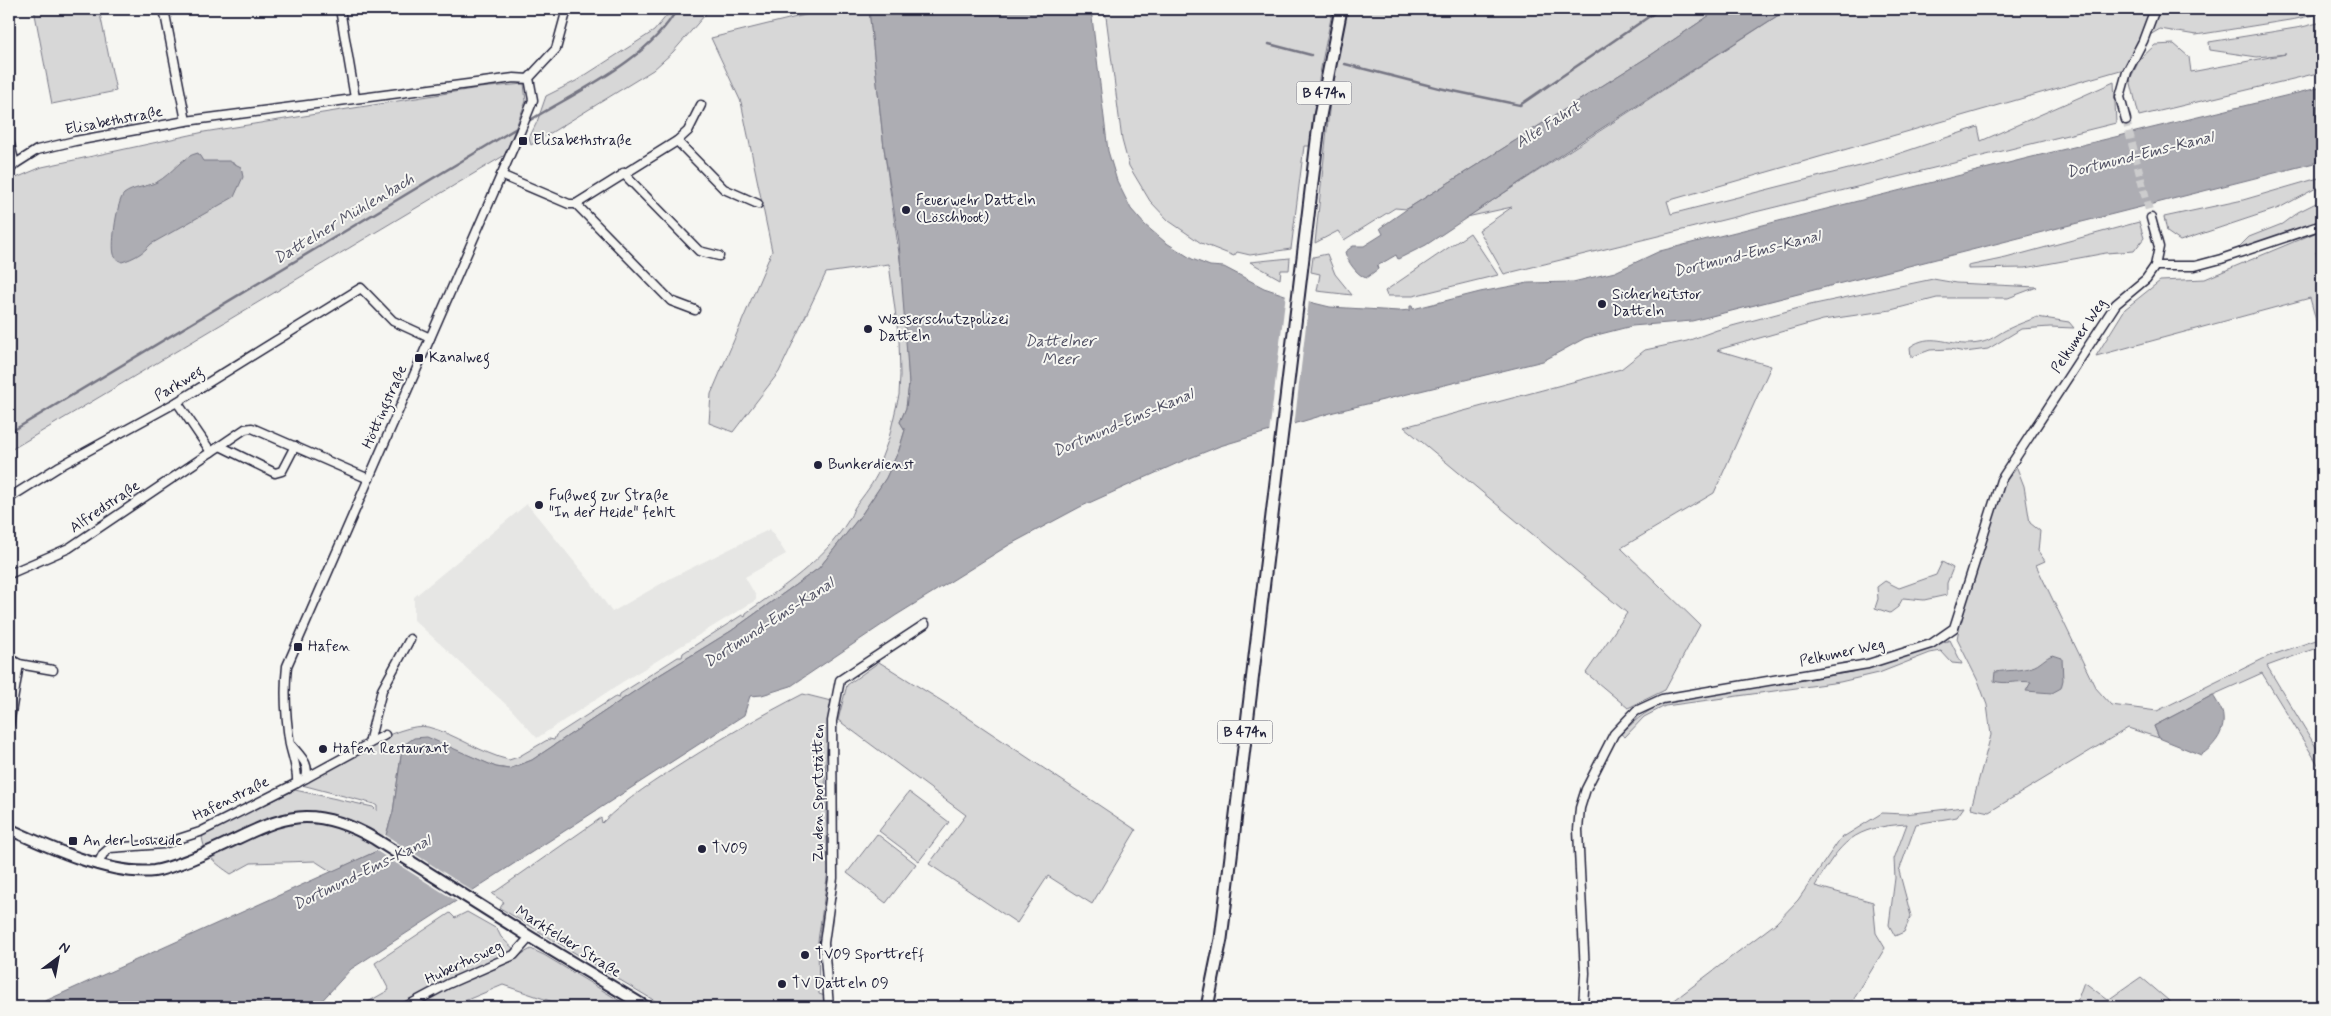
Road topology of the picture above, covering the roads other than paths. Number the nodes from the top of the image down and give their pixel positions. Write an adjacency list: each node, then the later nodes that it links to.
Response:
1 (164, 9): 10 (street)
2 (340, 9): 7 (street)
3 (567, 9): 6 (street)
4 (1341, 9): 49 (main road, B 474n)
5 (2155, 9): 9 (street)
6 (528, 79): 7 (street, Elisabethstraße); 16 (street, Höttingstraße)
7 (355, 98): 10 (street, Elisabethstraße)
8 (701, 105): 12 (street)
9 (2126, 120)
10 (186, 121): 13 (street, Elisabethstraße)
11 (9, 141): 13 (street)
12 (677, 141): 15 (street); 18 (street)
13 (15, 164): 14 (street, Elisabethstraße)
14 (9, 171)
15 (623, 173): 17 (street); 21 (street)
16 (501, 175): 17 (street); 24 (street, Höttingstraße)
17 (576, 204): 23 (street)
18 (758, 204)
19 (2151, 218): 22 (street)
20 (2322, 225): 22 (street)
21 (719, 256)
22 (2155, 266): 50 (street, Pelkumer Weg)
23 (695, 310)
24 (430, 338): 25 (street, Parkweg); 29 (street, Höttingstraße)
25 (178, 402): 28 (street); 30 (street, Parkweg)
26 (220, 446): 27 (street, Alfredstraße); 27 (street); 28 (street, Alfredstraße)
27 (295, 446): 29 (street, Alfredstraße)
28 (211, 452): 31 (street, Alfredstraße)
29 (369, 479): 40 (street, Höttingstraße)
30 (9, 498)
31 (9, 574)
32 (924, 624): 48 (street, Zu den Sportstätten)
33 (410, 639): 39 (street)
34 (9, 658): 35 (street)
35 (19, 664): 36 (street); 37 (street)
36 (54, 670)
37 (9, 725)
38 (386, 734): 39 (street)
39 (369, 743): 41 (street)
40 (290, 744): 41 (street); 42 (street, Höttingstraße)
41 (306, 778): 42 (street)
42 (297, 784): 44 (street, Hafenstraße)
43 (9, 829): 44 (street)
44 (98, 864): 45 (street, Markfelder Straße)
45 (530, 937): 46 (street, Hubertusweg); 47 (street, Markfelder Straße)
46 (405, 1007)
47 (646, 1007)
48 (829, 1007)
49 (1207, 1007)
50 (1583, 1007)

